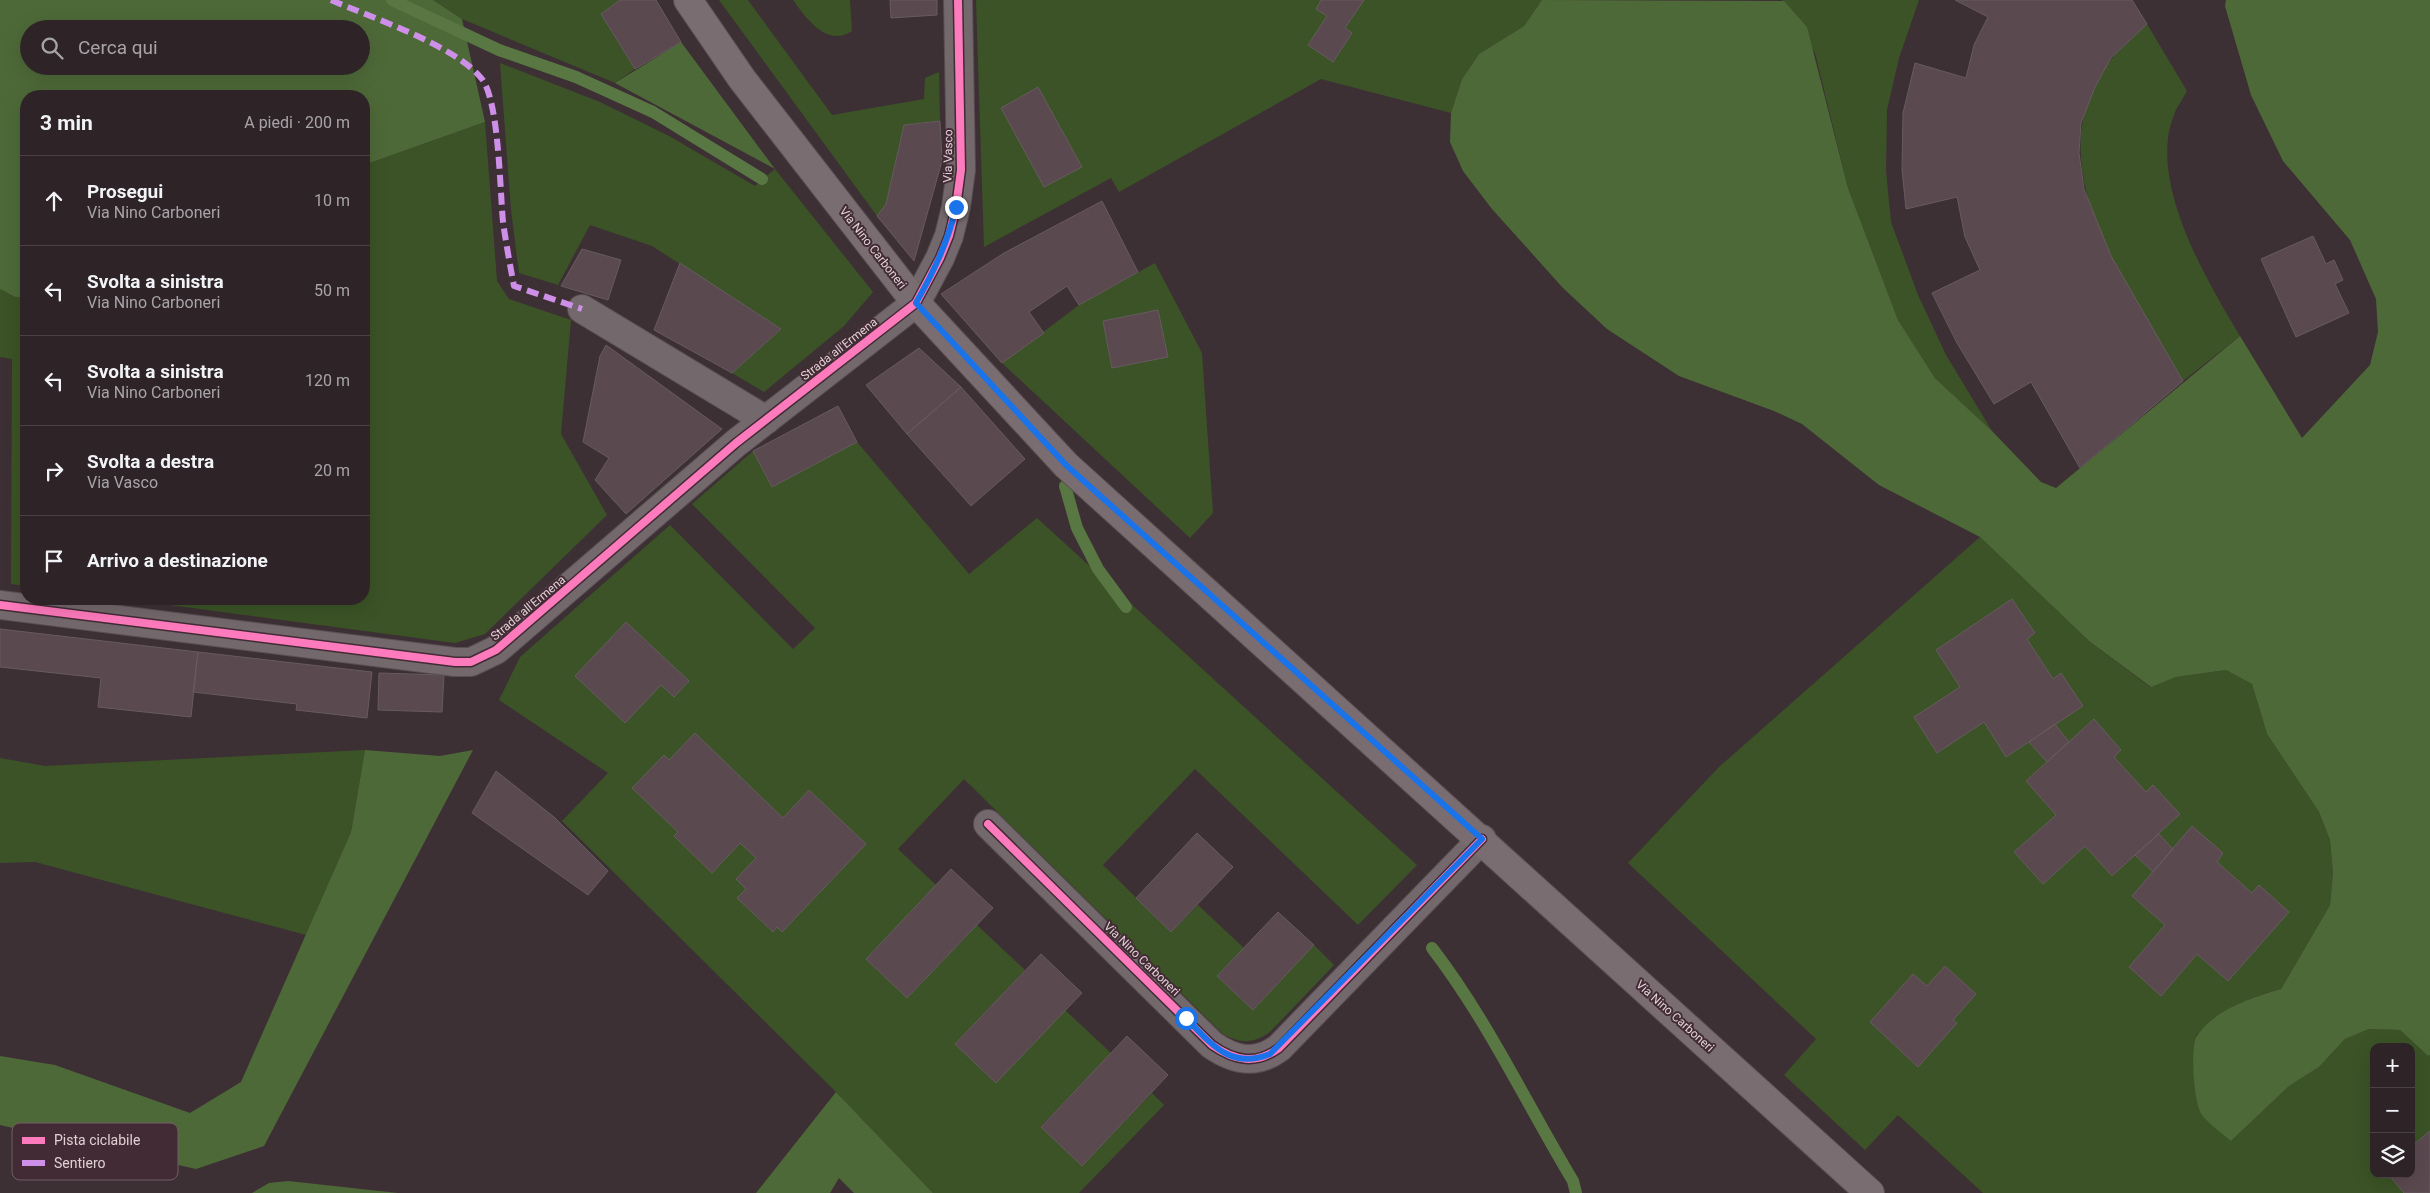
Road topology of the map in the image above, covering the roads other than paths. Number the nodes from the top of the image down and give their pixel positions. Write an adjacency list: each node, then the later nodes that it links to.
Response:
1 (688, 0): 3 (main road, Via Nino Carboneri)
2 (958, 0): 3 (street, Via Vasco)
3 (916, 303): 5 (street, Strada all'Ermena); 8 (main road, Via Nino Carboneri)
4 (582, 309): 5 (street)
5 (766, 420): 6 (street, Strada all'Ermena)
6 (0, 605)
7 (988, 824): 8 (street, Via Nino Carboneri)
8 (1482, 839): 9 (main road, Via Nino Carboneri)
9 (1870, 1193)

